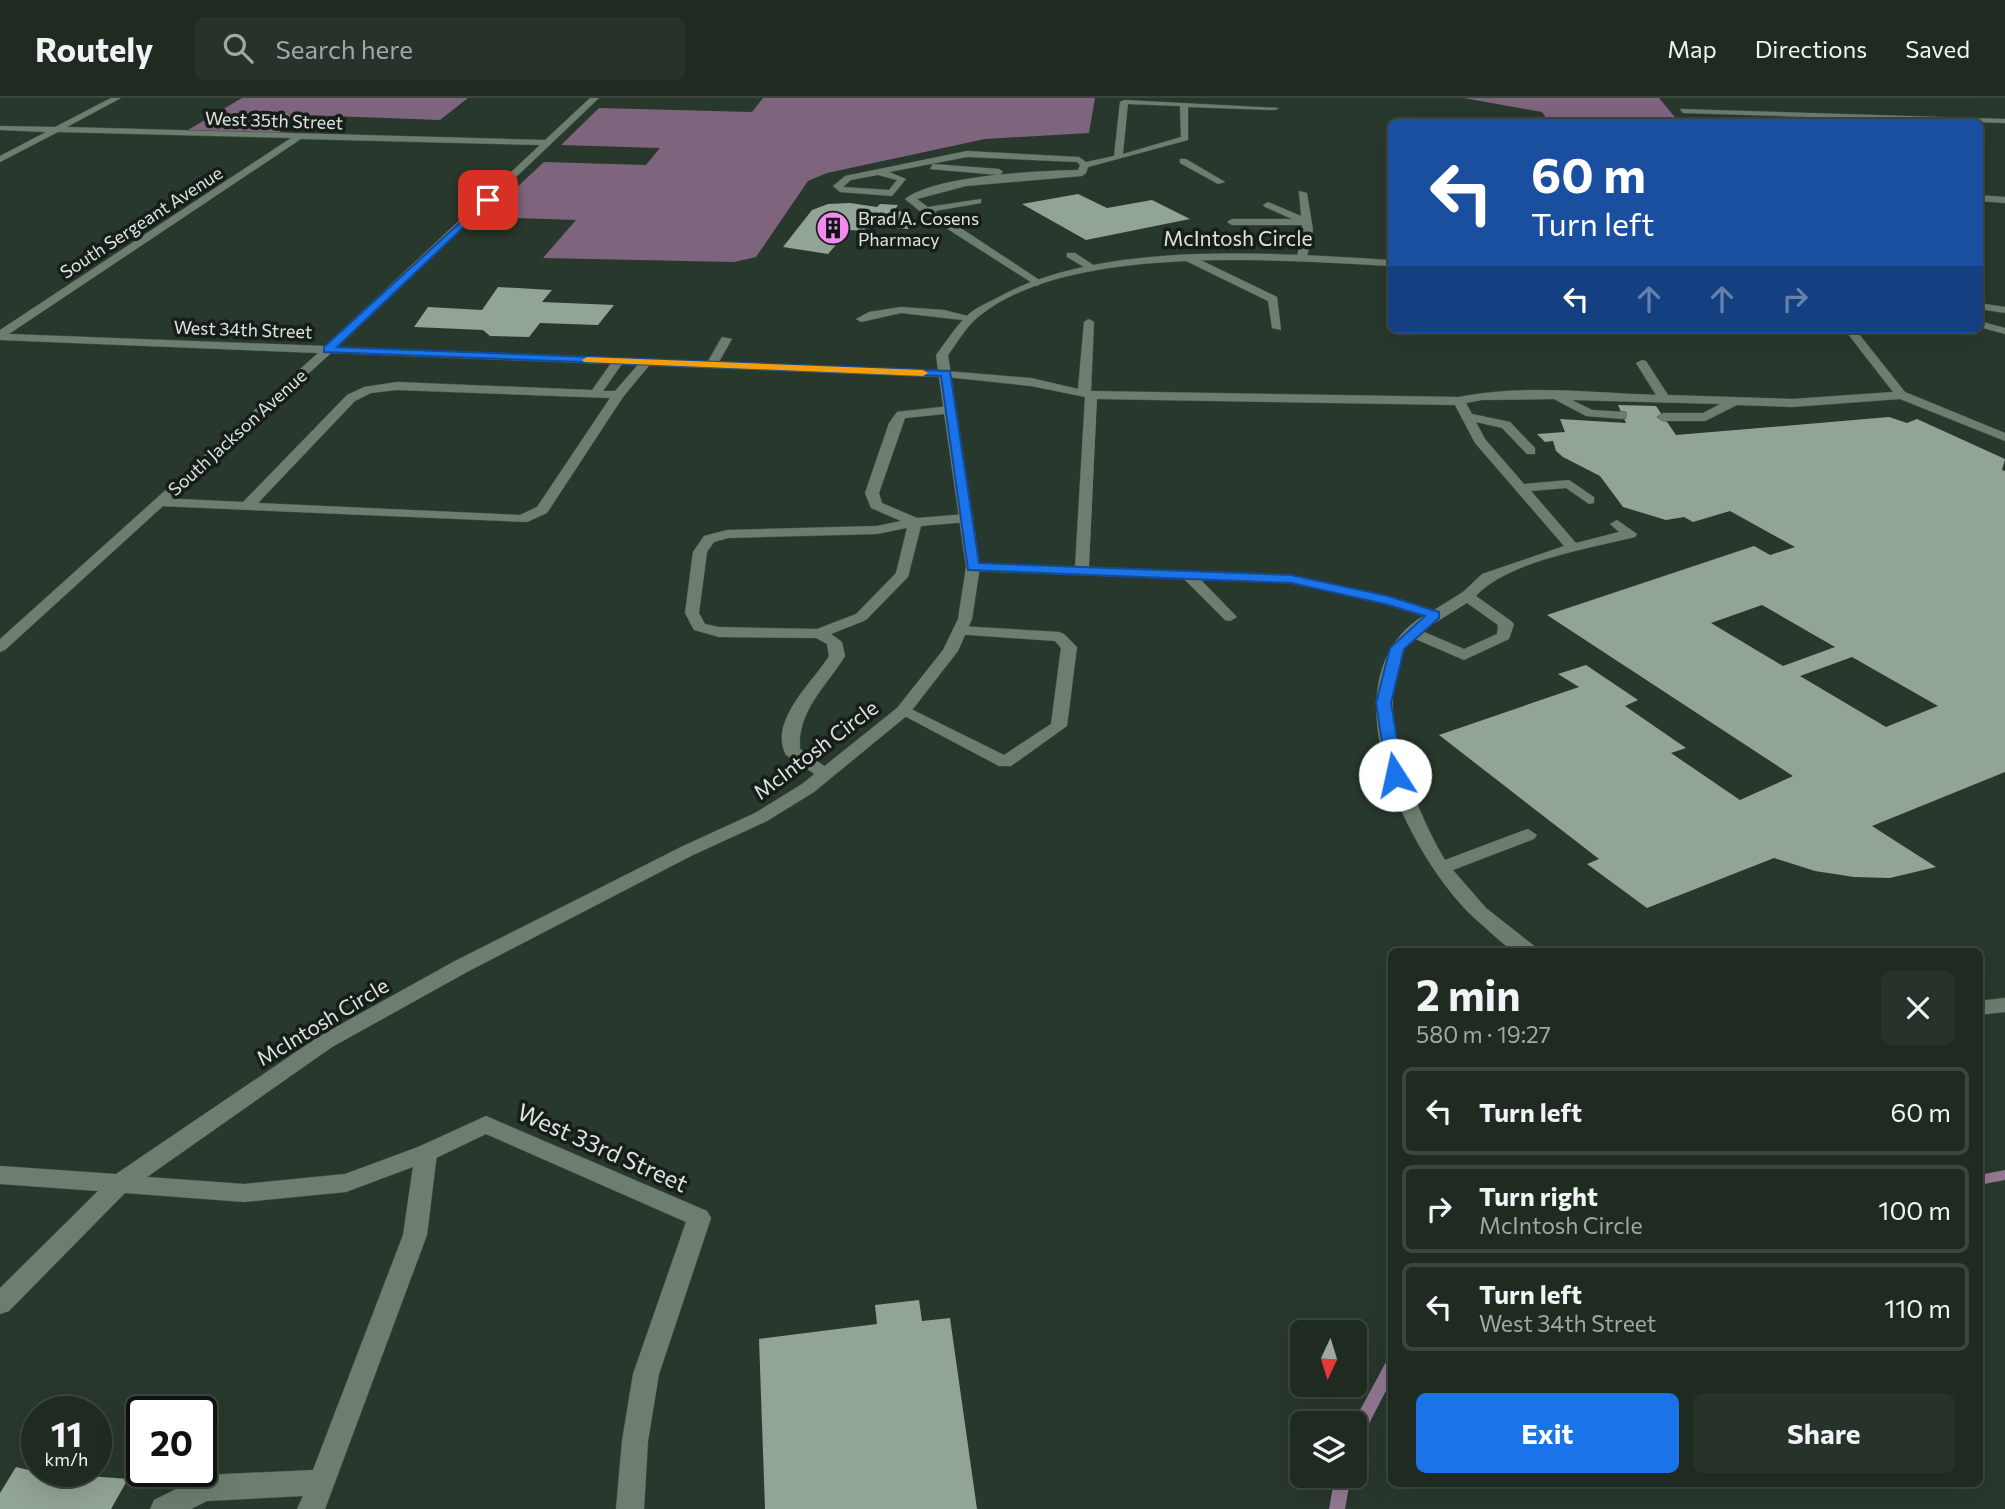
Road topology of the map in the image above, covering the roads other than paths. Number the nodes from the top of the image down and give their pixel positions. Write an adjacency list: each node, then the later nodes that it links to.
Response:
1 (117, 98): 11 (street)
2 (595, 98): 13 (street, South Jackson Avenue)
3 (1124, 100): 4 (street); 14 (street)
4 (1184, 104): 5 (street); 14 (street)
5 (1275, 108)
6 (1689, 119): 7 (street)
7 (1955, 119)
8 (1983, 120): 9 (street)
9 (2005, 121)
10 (0, 128): 11 (street, West 35th Street)
11 (57, 130): 12 (street, West 35th Street); 15 (street)
12 (300, 136): 13 (street, West 35th Street); 45 (street, South Sergeant Avenue)
13 (548, 143): 47 (street, South Jackson Avenue)
14 (1118, 158): 18 (street)
15 (0, 159)
16 (1183, 161): 21 (street)
17 (911, 165): 18 (street); 19 (street); 20 (street)
18 (1084, 165): 20 (street)
19 (878, 172): 19 (street)
20 (1031, 175): 27 (street)
21 (1221, 182)
22 (1302, 193): 29 (street)
23 (1983, 198): 24 (street)
24 (2005, 200)
25 (978, 201): 27 (street)
26 (1268, 205): 29 (street)
27 (924, 210): 35 (street)
28 (1232, 222): 29 (street)
29 (1307, 222): 32 (street)
30 (1071, 255): 34 (street)
31 (1186, 257): 32 (street, McIntosh Circle); 34 (street, McIntosh Circle); 42 (street)
32 (1302, 259): 33 (street, McIntosh Circle)
33 (1388, 262)
34 (1093, 268): 35 (street, McIntosh Circle)
35 (1037, 283): 38 (street, McIntosh Circle)
36 (1983, 307): 37 (street)
37 (2005, 310)
38 (971, 318): 39 (street); 52 (street, McIntosh Circle)
39 (861, 320)
40 (1089, 322): 55 (street)
41 (1983, 325): 43 (street)
42 (1277, 328)
43 (2005, 331)
44 (1852, 333): 56 (street)
45 (0, 336): 47 (street, West 34th Street)
46 (726, 339): 51 (street)
47 (328, 350): 48 (street, West 34th Street); 71 (street, South Jackson Avenue)
48 (618, 361): 49 (street, West 34th Street); 53 (street)
49 (646, 362): 51 (street, West 34th Street); 54 (street)
50 (1642, 363): 58 (street)
51 (712, 365): 52 (street, West 34th Street)
52 (946, 373): 55 (street, West 34th Street); 61 (street, McIntosh Circle)
53 (596, 393): 54 (street); 72 (street)
54 (618, 394): 72 (street)
55 (1088, 394): 59 (street, West 34th Street); 78 (street)
56 (1901, 395): 60 (street, West 34th Street); 65 (street)
57 (1554, 396): 58 (street, West 34th Street); 59 (street, West 34th Street); 62 (street)
58 (1664, 399): 60 (street, West 34th Street)
59 (1460, 401): 63 (street)
60 (1735, 401): 64 (street)
61 (950, 410): 73 (street, McIntosh Circle); 74 (street)
62 (1622, 415)
63 (1469, 417): 66 (street); 69 (street)
64 (1662, 417)
65 (2005, 437)
66 (1531, 451)
67 (1553, 471): 68 (street)
68 (1569, 484): 69 (street); 70 (street)
69 (1520, 488): 76 (street)
70 (1589, 500)
71 (159, 502): 72 (street); 86 (street, South Jackson Avenue)
72 (247, 506)
73 (967, 518): 74 (street); 77 (street, McIntosh Circle)
74 (915, 522): 85 (street); 85 (street)
75 (1617, 524): 76 (street)
76 (1573, 548): 80 (street)
77 (973, 567): 78 (street); 83 (street, McIntosh Circle)
78 (1082, 569): 79 (street)
79 (1190, 578): 81 (street); 82 (street)
80 (1467, 596): 81 (street); 84 (street)
81 (1434, 615): 84 (street)
82 (1230, 617)
83 (960, 631): 87 (street, McIntosh Circle); 87 (street)
84 (1412, 632): 90 (street)
85 (819, 634): 88 (street)
86 (0, 648)
87 (903, 711): 88 (street, McIntosh Circle)
88 (825, 773): 96 (street, McIntosh Circle)
89 (1528, 835): 90 (street)
90 (1442, 868): 91 (street)
91 (1526, 948)
92 (2005, 1005): 93 (street)
93 (1983, 1008)
94 (426, 1153): 96 (street, West 33rd Street); 98 (street); 101 (street, West 33rd Street)
95 (0, 1175): 96 (street)
96 (121, 1183): 97 (street, McIntosh Circle)
97 (0, 1304)
98 (321, 1482): 99 (street); 100 (street)
99 (164, 1509)
100 (311, 1509)
101 (630, 1509)

